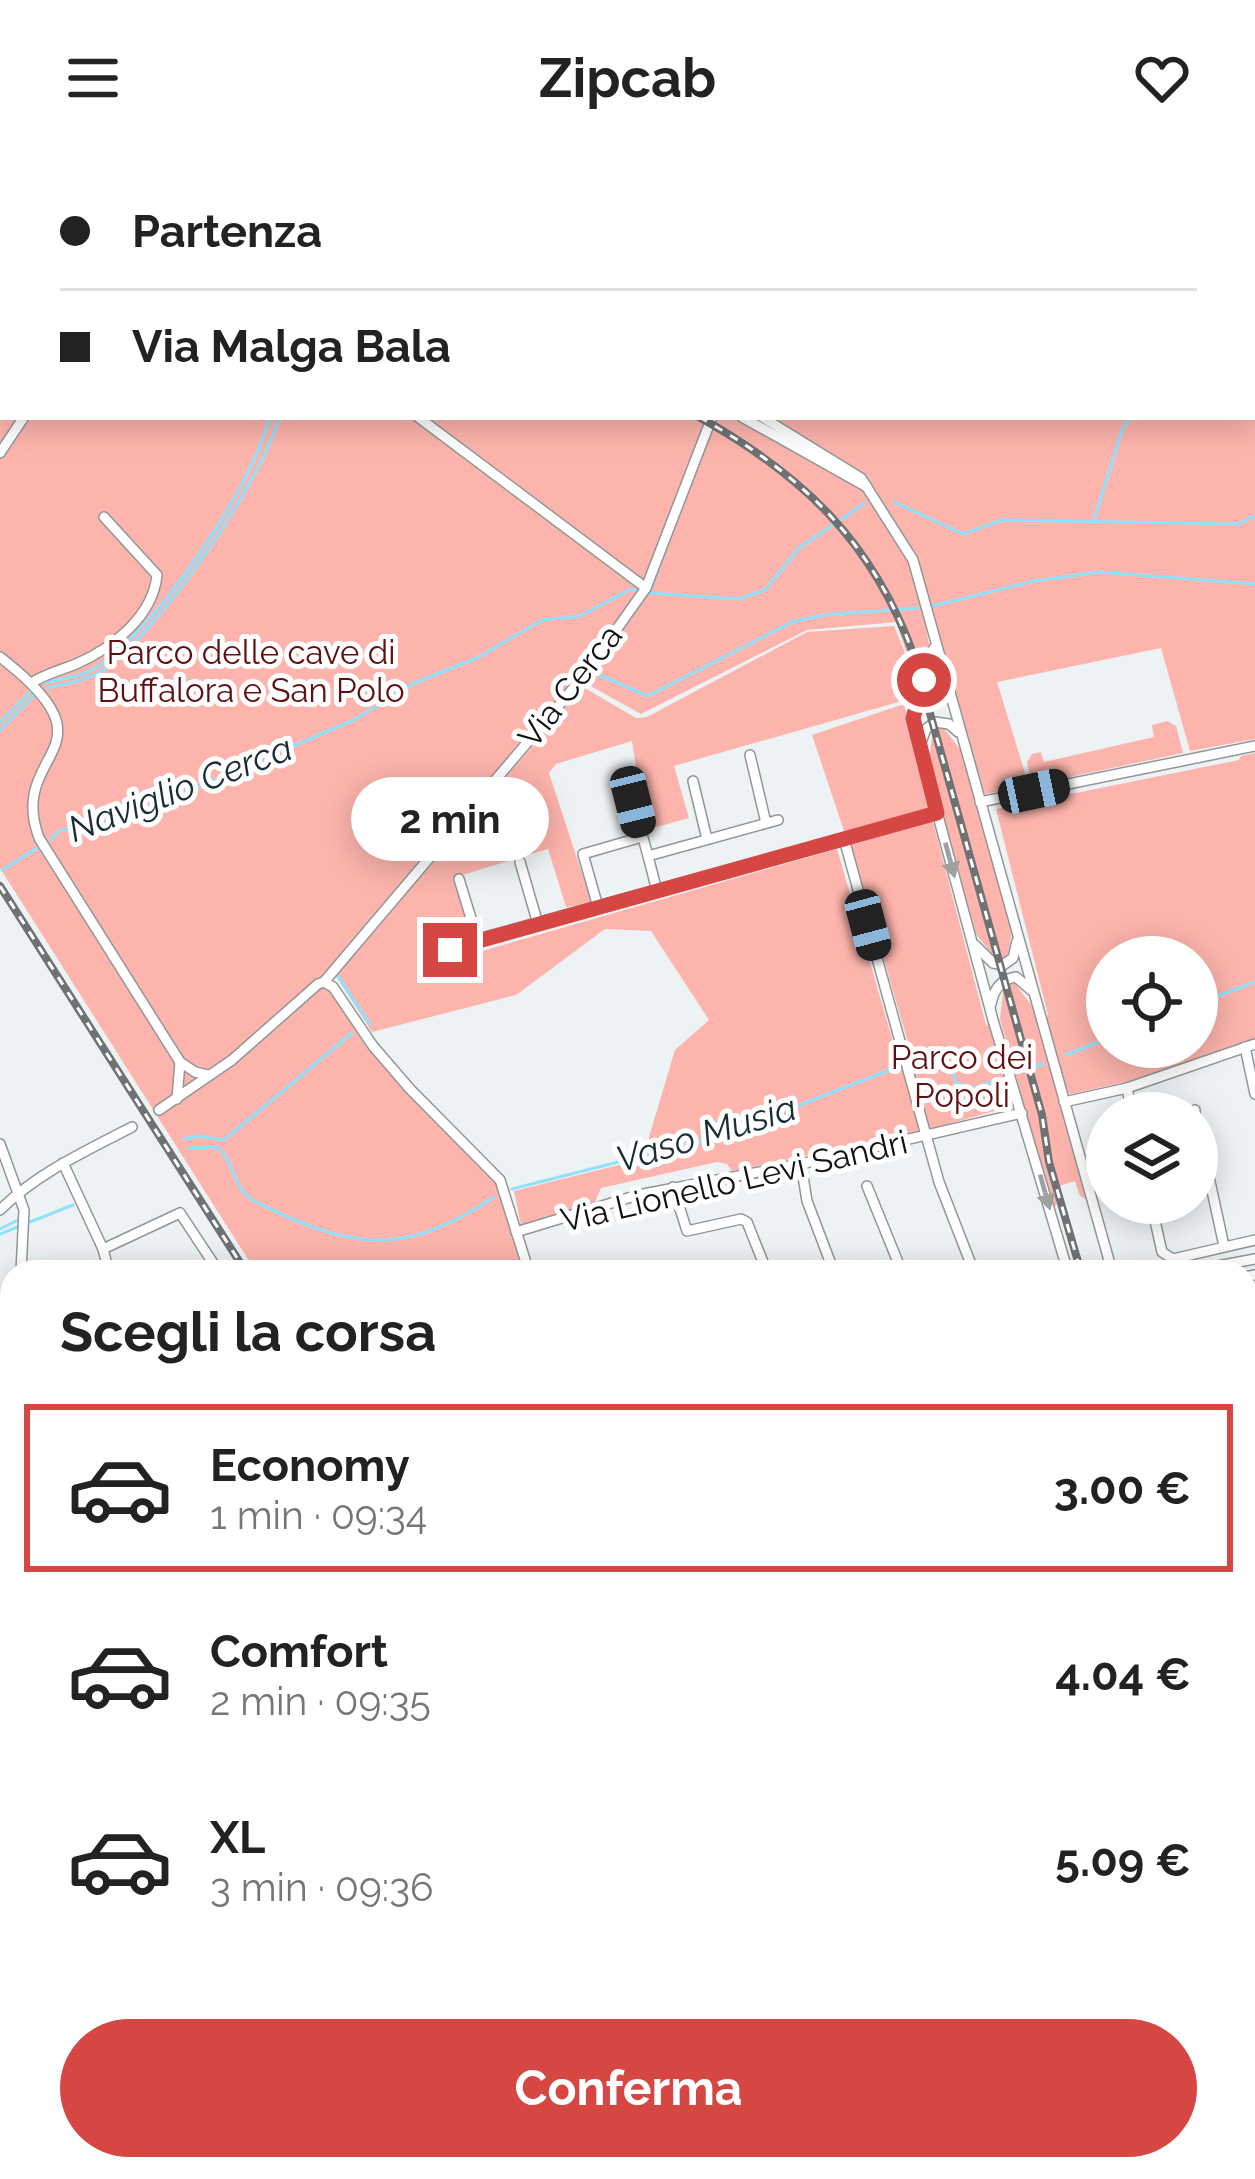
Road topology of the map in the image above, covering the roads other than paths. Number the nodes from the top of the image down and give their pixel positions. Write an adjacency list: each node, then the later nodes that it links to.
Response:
1 (22, 420): 6 (street)
2 (422, 420): 9 (street)
3 (711, 420): 9 (street, Via Cerca)
4 (747, 420): 7 (street)
5 (767, 420): 7 (street)
6 (0, 453)
7 (870, 491): 10 (street)
8 (104, 517): 12 (street)
9 (646, 588): 34 (street, Via Cerca)
10 (935, 641): 13 (street); 15 (street)
11 (0, 657): 12 (street)
12 (31, 683): 38 (street)
13 (962, 737): 15 (street); 19 (street)
14 (1255, 746): 19 (street)
15 (920, 747): 20 (street)
16 (750, 755): 22 (street)
17 (693, 782): 22 (street)
18 (633, 802): 21 (street)
19 (980, 802): 30 (street)
20 (937, 813): 23 (street); 32 (street, one-way to 32)
21 (642, 837): 24 (street); 28 (street)
22 (707, 839): 24 (street)
23 (844, 839): 27 (street); 48 (street)
24 (648, 856): 27 (street)
25 (520, 862): 29 (street)
26 (459, 879): 31 (street)
27 (657, 891): 28 (street)
28 (598, 908): 29 (street)
29 (538, 924): 31 (street)
30 (1018, 936): 32 (street); 35 (street)
31 (478, 941): 33 (street)
32 (972, 941): 36 (street)
33 (464, 945)
34 (325, 982): 39 (street, Via Cerca); 58 (street)
35 (1034, 994): 36 (street); 44 (street)
36 (990, 1008): 46 (street)
37 (1250, 1046): 40 (street); 42 (street)
38 (180, 1062): 39 (street); 43 (street)
39 (208, 1075): 43 (street, Via Cerca)
40 (1127, 1088): 41 (street); 44 (street)
41 (1128, 1092)
42 (1255, 1094)
43 (177, 1099): 45 (street, Via Cerca)
44 (1064, 1102): 71 (street)
45 (159, 1110)
46 (1022, 1113): 48 (street, Via Lionello Levi Sandri); 70 (street, one-way to 70)
47 (132, 1126): 50 (street)
48 (926, 1137): 51 (street, Via Lionello Levi Sandri); 69 (street)
49 (0, 1144): 54 (street)
50 (63, 1163): 54 (street); 61 (street)
51 (801, 1164): 53 (street, Via Lionello Levi Sandri); 67 (street)
52 (868, 1186): 68 (street)
53 (673, 1187): 58 (street, Via Lionello Levi Sandri); 66 (street)
54 (17, 1193): 55 (street); 62 (street)
55 (0, 1210)
56 (1218, 1218): 60 (street)
57 (1157, 1224): 60 (street)
58 (516, 1232): 65 (street)
59 (1255, 1240): 60 (street)
60 (1224, 1246)
61 (103, 1250): 63 (street); 64 (street)
62 (22, 1260)
63 (106, 1260)
64 (211, 1260)
65 (525, 1260)
66 (762, 1260)
67 (829, 1260)
68 (897, 1260)
69 (970, 1260)
70 (1065, 1260)
71 (1109, 1260)

